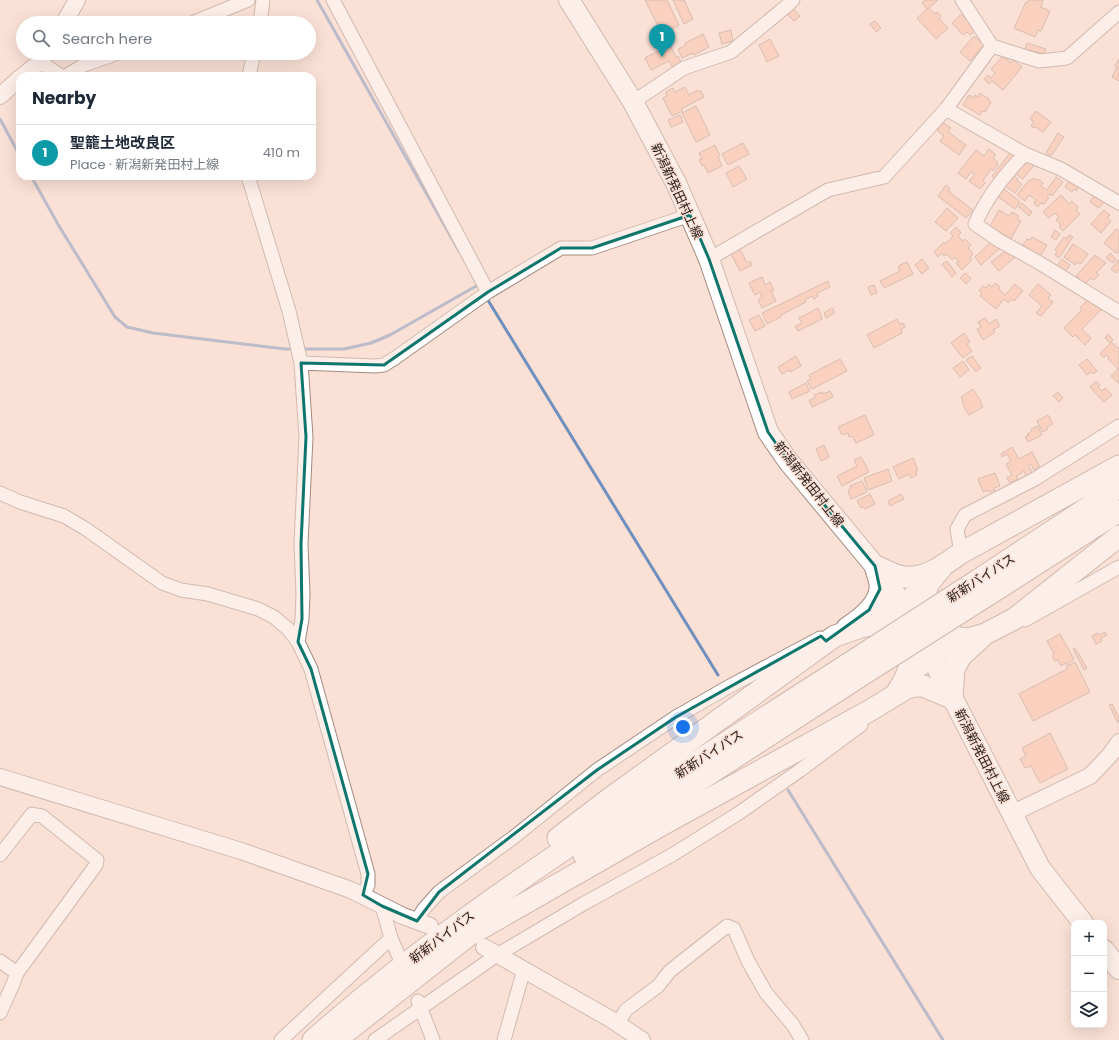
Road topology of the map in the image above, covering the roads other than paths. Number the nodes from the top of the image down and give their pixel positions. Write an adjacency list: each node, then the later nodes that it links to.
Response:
1 (77, 0): 9 (street)
2 (248, 0): 10 (street)
3 (263, 0): 11 (street)
4 (333, 0): 30 (street)
5 (569, 0): 23 (main road, 新潟新発田村上線)
6 (792, 0): 23 (street)
7 (962, 0): 12 (street)
8 (1119, 12): 12 (street)
9 (68, 16)
10 (209, 16)
11 (261, 16)
12 (992, 46): 24 (street)
13 (40, 60): 17 (street)
14 (46, 60): 18 (street)
15 (98, 60): 19 (street)
16 (252, 60): 20 (street)
17 (27, 72)
18 (57, 72)
19 (73, 72)
20 (250, 72)
21 (16, 82): 22 (street)
22 (0, 96)
23 (633, 102): 28 (main road, 新潟新発田村上線)
24 (946, 109): 25 (street); 29 (street)
25 (1025, 154): 27 (street); 31 (street)
26 (249, 180): 32 (street)
27 (1119, 203)
28 (690, 215): 29 (main road, 新潟新発田村上線); 30 (street)
29 (709, 259): 40 (main road, 新潟新発田村上線)
30 (488, 292): 32 (street)
31 (1119, 312)
32 (301, 363): 50 (street)
33 (1119, 426): 39 (street)
34 (1119, 466): 39 (highway)
35 (1119, 487): 43 (highway, 新新バイパス)
36 (0, 493): 50 (street)
37 (1119, 511): 43 (highway, 新新バイパス)
38 (1119, 536): 45 (highway)
39 (953, 558): 40 (highway); 42 (highway)
40 (875, 566): 44 (main road, 新潟新発田村上線); 46 (highway)
41 (1119, 567): 45 (street)
42 (928, 584): 44 (highway); 47 (highway)
43 (983, 588): 52 (highway, 新新バイパス, bridge)
44 (903, 605): 46 (highway); 47 (main road, 新潟新発田村上線)
45 (1014, 620): 48 (highway)
46 (854, 623): 49 (highway)
47 (917, 630): 48 (highway); 49 (highway); 51 (main road, 新潟新発田村上線); 53 (highway)
48 (976, 637): 51 (highway); 54 (highway)
49 (830, 639): 63 (highway); 63 (street)
50 (298, 642): 60 (street)
51 (931, 656): 53 (highway); 54 (main road, 新潟新発田村上線)
52 (854, 670): 63 (highway, 新新バイパス); 64 (highway, 新新バイパス)
53 (900, 686): 54 (highway); 55 (highway)
54 (952, 698): 58 (main road, 新潟新発田村上線)
55 (869, 711): 64 (highway); 66 (street)
56 (1119, 742): 58 (street)
57 (0, 777): 60 (street)
58 (1011, 814): 62 (main road, 新潟新発田村上線)
59 (2, 848): 72 (street)
60 (363, 895): 61 (street)
61 (382, 906): 63 (street); 65 (street)
62 (1081, 920)
63 (431, 927): 78 (highway, 新新バイパス)
64 (466, 937): 79 (highway, 新新バイパス)
65 (391, 938): 68 (street); 77 (street)
66 (490, 951): 70 (street); 73 (street)
67 (1107, 954): 71 (main road)
68 (399, 957)
69 (0, 961): 72 (street)
70 (524, 968): 75 (street); 82 (street)
71 (1119, 969)
72 (17, 973): 74 (street)
73 (419, 1004): 80 (street); 81 (street)
74 (0, 1013)
75 (618, 1023): 76 (street); 83 (street)
76 (636, 1038)
77 (281, 1040)
78 (313, 1040)
79 (336, 1040)
80 (375, 1040)
81 (433, 1040)
82 (504, 1040)
83 (802, 1040)

